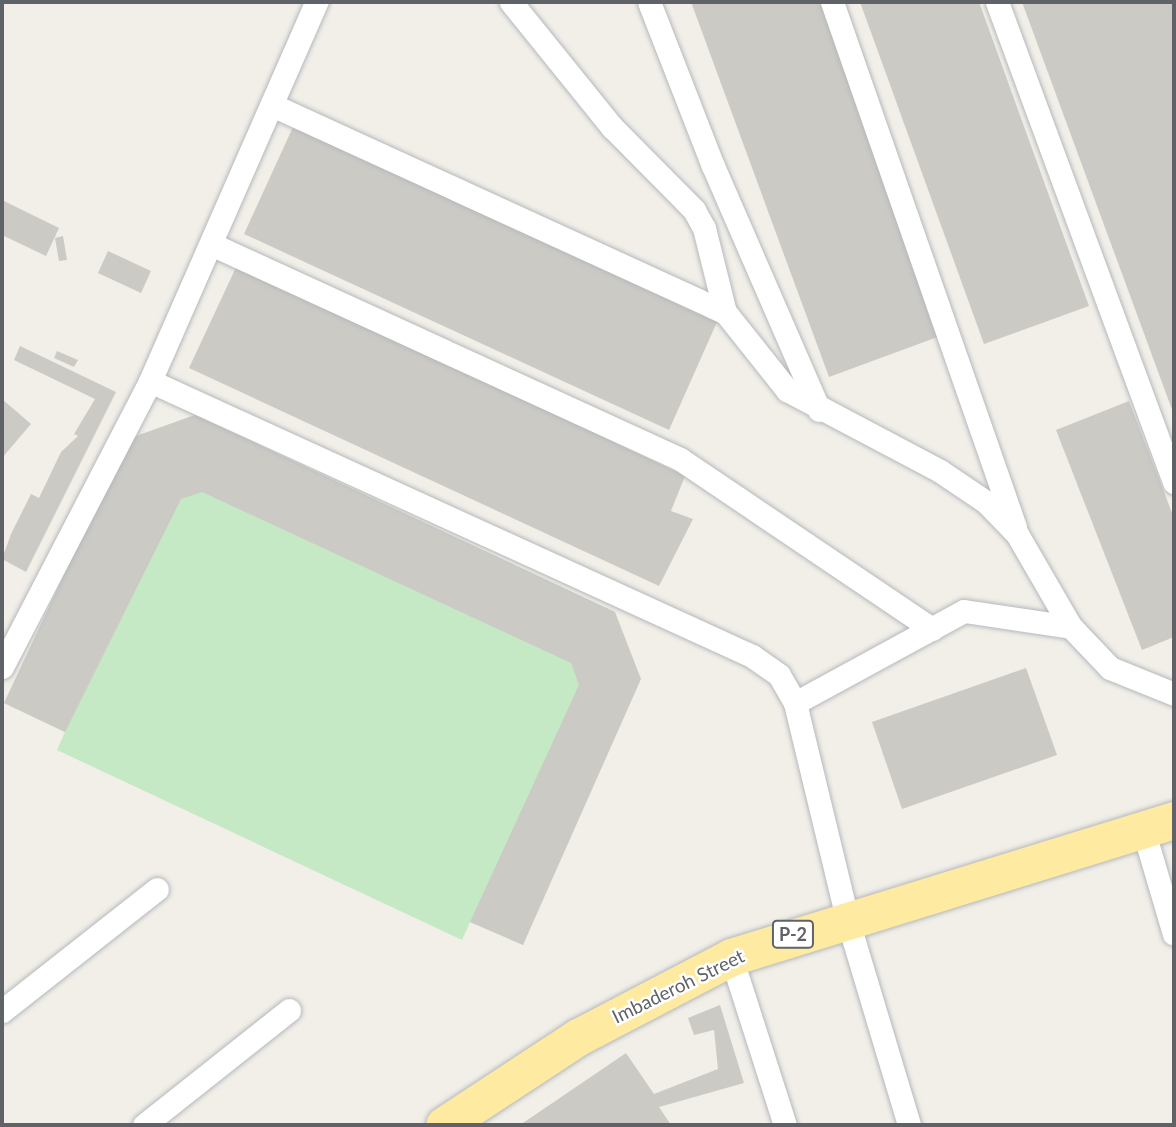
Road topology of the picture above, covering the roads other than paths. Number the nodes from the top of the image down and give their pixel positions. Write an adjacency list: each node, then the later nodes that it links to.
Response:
1 (316, 2): 6 (street)
2 (511, 2): 8 (street)
3 (649, 2): 10 (street)
4 (832, 2): 12 (street)
5 (997, 2): 11 (street)
6 (272, 106): 7 (street); 8 (street)
7 (211, 244): 9 (street); 14 (street)
8 (725, 312): 10 (street)
9 (150, 381): 15 (street); 17 (street)
10 (819, 410): 12 (street)
11 (1174, 482)
12 (1017, 534): 13 (street)
13 (1071, 627): 14 (street); 16 (street)
14 (932, 629): 17 (street)
15 (2, 667)
16 (1174, 694)
17 (795, 703): 20 (street)
18 (1159, 825): 20 (highway, Imbaderoh Street / P-2); 21 (street)
19 (157, 889): 24 (street)
20 (847, 918): 22 (highway, Imbaderoh Street / P-2); 28 (street)
21 (1174, 934)
22 (731, 957): 26 (highway, Imbaderoh Street / P-2); 27 (street)
23 (289, 1010): 25 (street)
24 (2, 1011)
25 (144, 1125)
26 (444, 1125)
27 (785, 1125)
28 (909, 1125)

